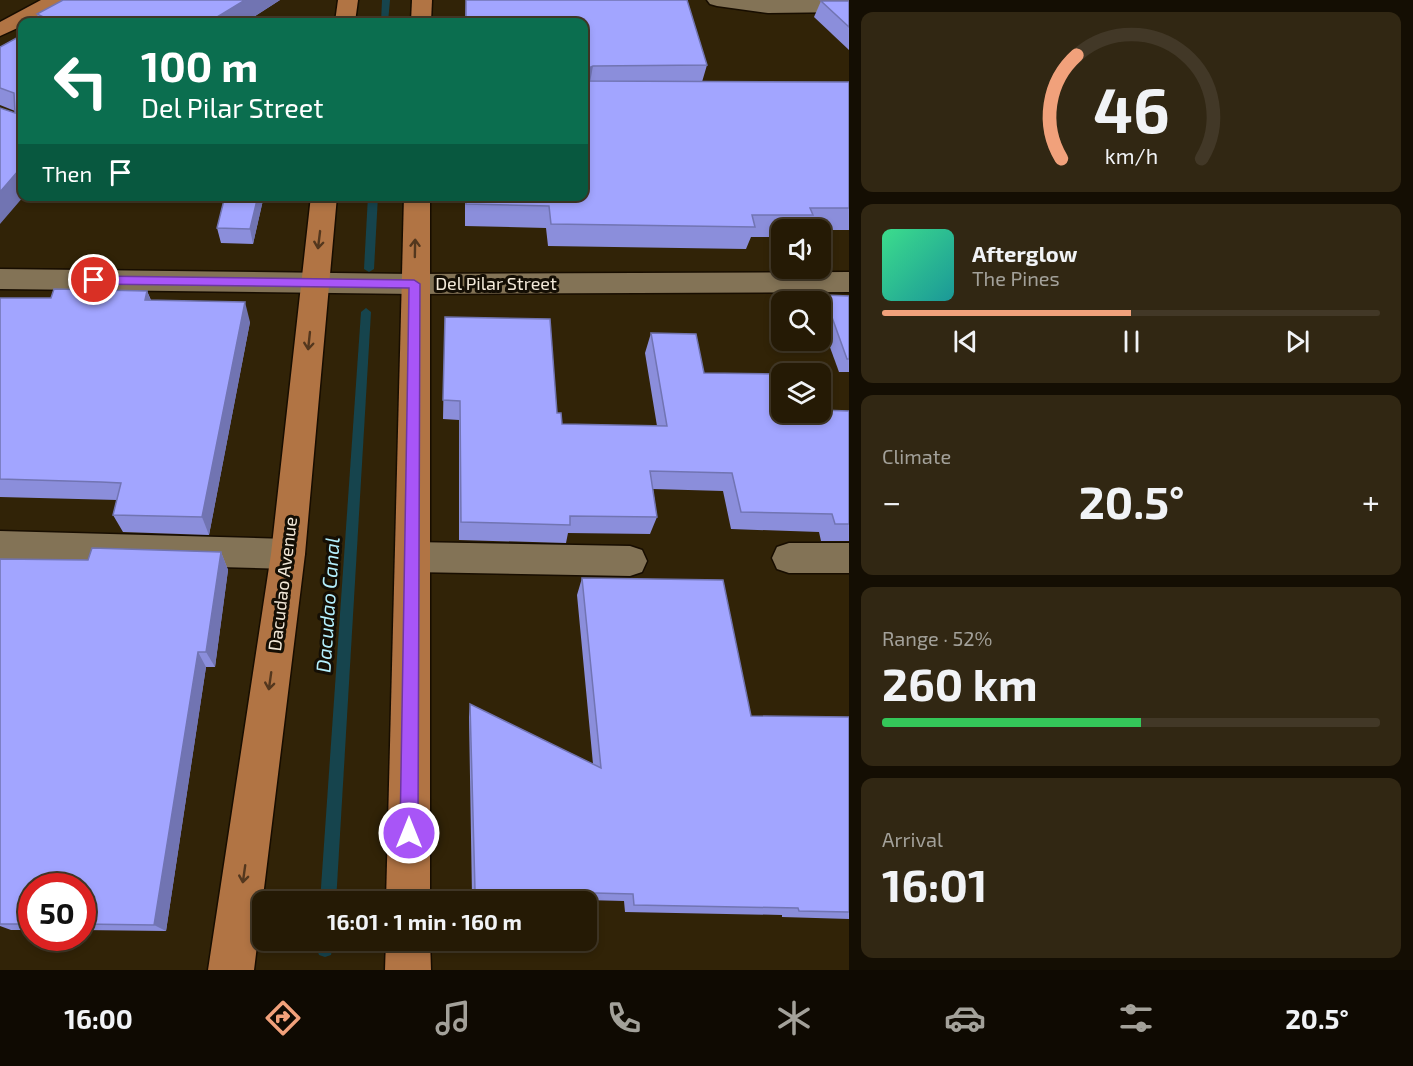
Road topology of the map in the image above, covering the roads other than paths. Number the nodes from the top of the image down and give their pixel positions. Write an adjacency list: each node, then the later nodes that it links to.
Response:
1 (30, 0): 7 (main road)
2 (56, 0): 8 (main road)
3 (348, 0): 9 (main road)
4 (422, 0): 10 (main road)
5 (717, 0): 6 (street)
6 (849, 6)
7 (0, 16)
8 (22, 18)
9 (346, 18)
10 (421, 18)
11 (18, 20): 12 (main road)
12 (0, 30)
13 (323, 201): 17 (main road, Dacudao Avenue, one-way to 17)
14 (417, 201): 18 (main road, one-way to 14)
15 (0, 279): 17 (street, Del Pilar Street)
16 (849, 282): 18 (street, Del Pilar Street)
17 (314, 283): 18 (street, Del Pilar Street); 20 (main road, Dacudao Avenue, one-way to 20)
18 (414, 284): 21 (main road)
19 (0, 546): 20 (street)
20 (288, 554): 27 (main road, Dacudao Avenue, one-way to 27)
21 (412, 557): 24 (street); 25 (main road)
22 (789, 558): 23 (street)
23 (849, 558)
24 (630, 561)
25 (408, 891)
26 (408, 951): 28 (main road)
27 (231, 970)
28 (408, 970)

